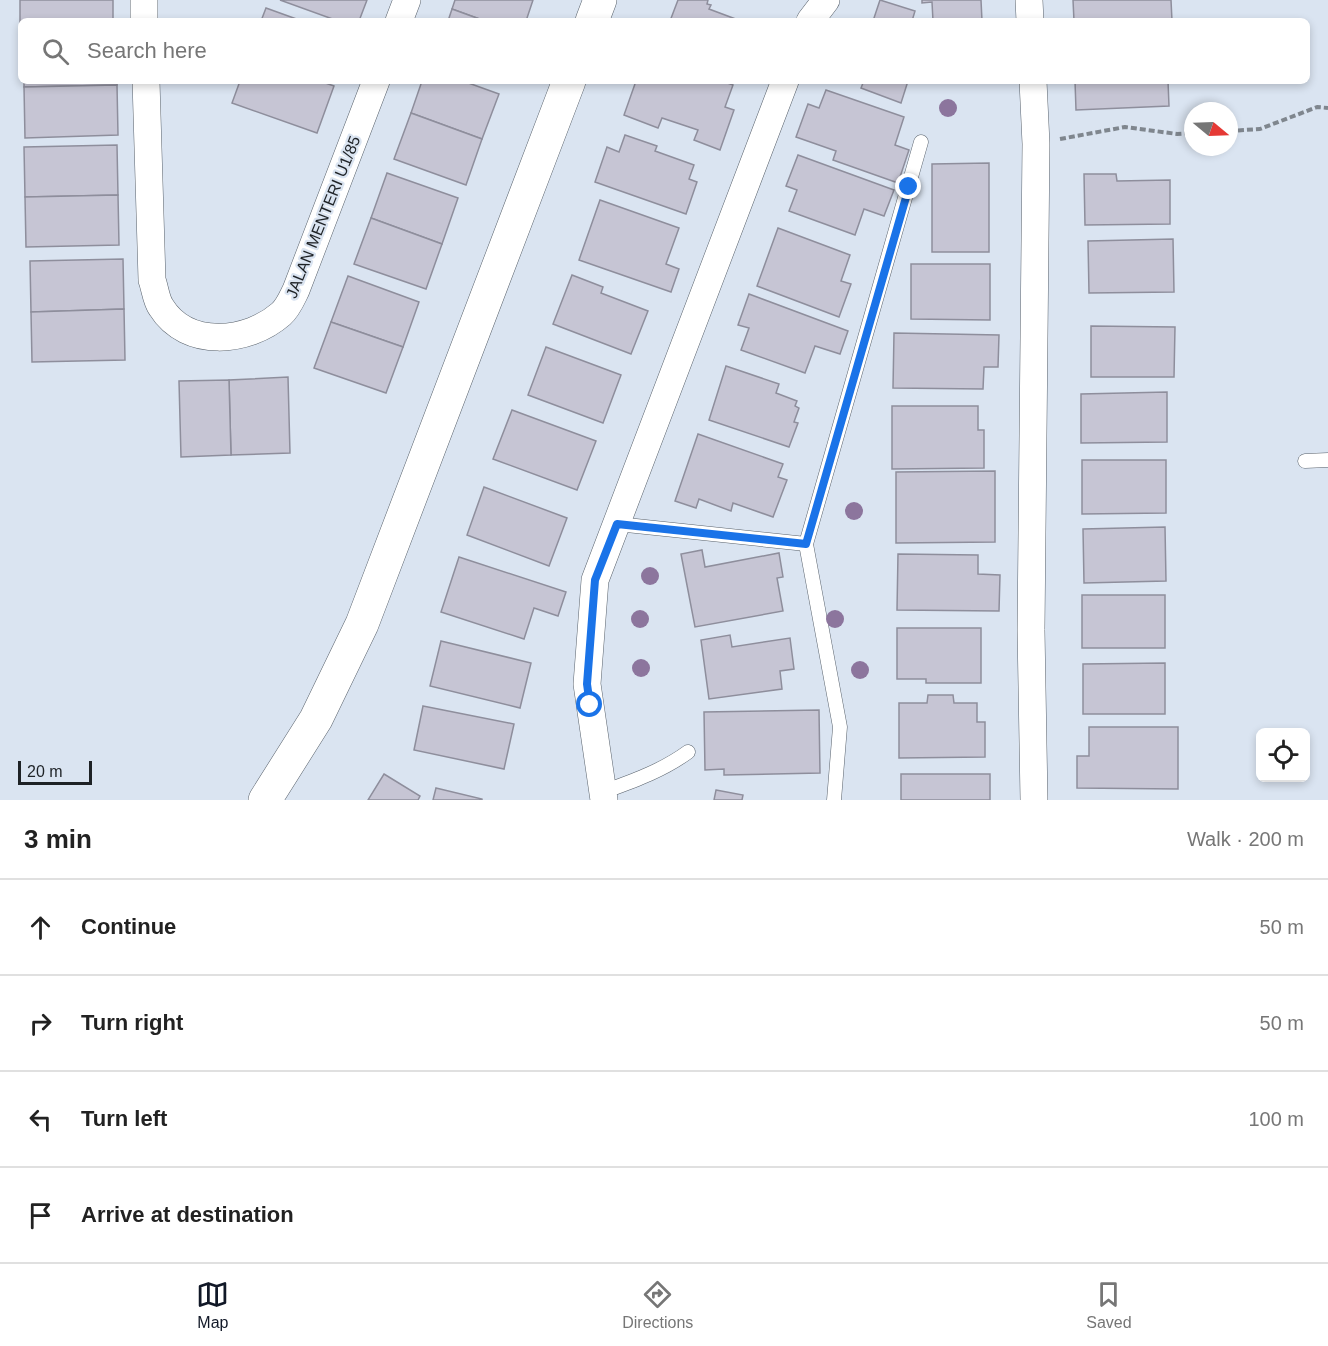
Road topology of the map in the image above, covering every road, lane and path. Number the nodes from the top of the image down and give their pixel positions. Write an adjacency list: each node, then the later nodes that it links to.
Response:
1 (144, 0): 6 (street)
2 (407, 0): 7 (street)
3 (600, 0): 8 (street)
4 (826, 0): 9 (street)
5 (1029, 0): 10 (street)
6 (144, 18)
7 (400, 18)
8 (593, 18)
9 (812, 18)
10 (1030, 18)
11 (146, 84): 12 (street, JALAN MENTERI U1/85)
12 (375, 84)
13 (568, 84): 27 (street)
14 (784, 84): 23 (street)
15 (1033, 84): 20 (street)
16 (1328, 108): 17 (path)
17 (1238, 130)
18 (1184, 134): 20 (path)
19 (921, 142): 24 (lane)
20 (1036, 144): 29 (street)
21 (1328, 460): 22 (lane)
22 (1305, 461)
23 (617, 524): 24 (lane); 26 (street)
24 (806, 544): 28 (lane)
25 (688, 752): 26 (lane)
26 (604, 796)
27 (265, 800)
28 (834, 800)
29 (1034, 800)

